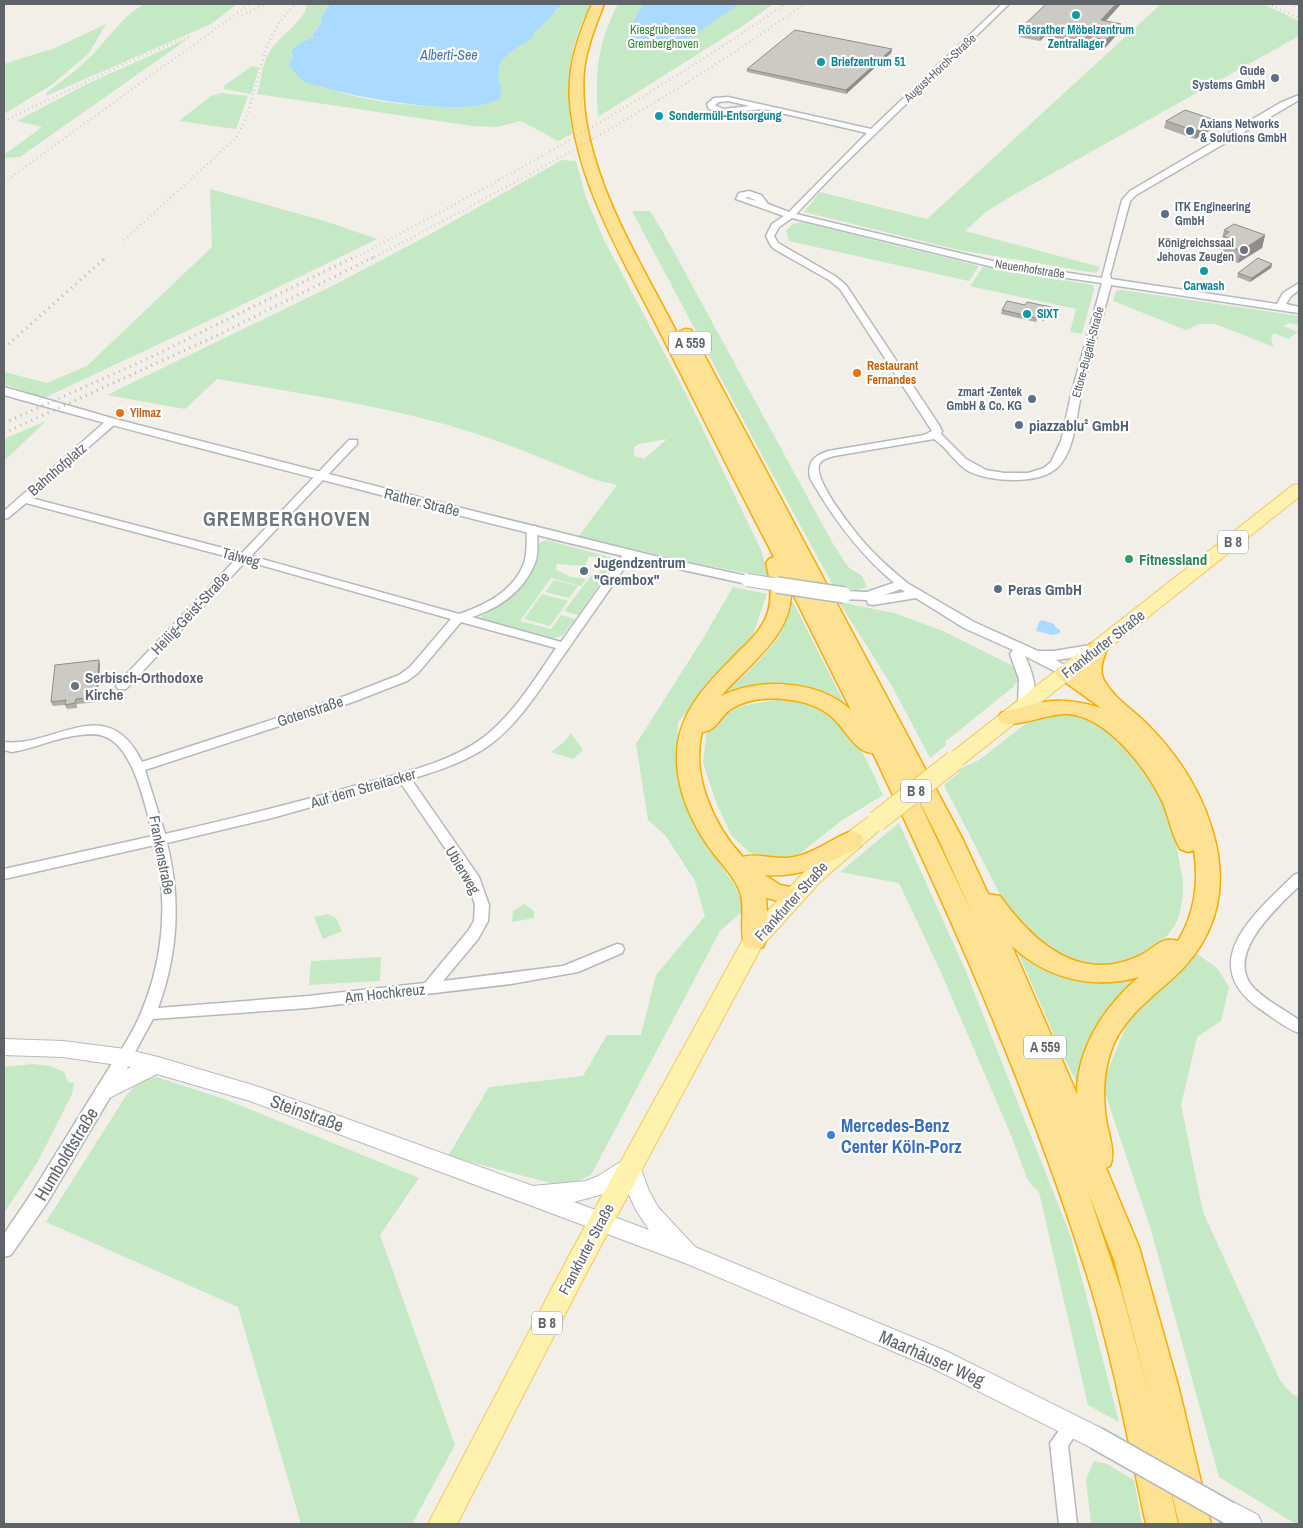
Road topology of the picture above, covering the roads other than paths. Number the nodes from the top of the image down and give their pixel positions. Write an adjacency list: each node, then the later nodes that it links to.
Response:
1 (598, 4): 20 (highway, A 559)
2 (609, 4): 43 (highway, A 559)
3 (1006, 4): 6 (street, August-Horch-Straße)
4 (1299, 97): 9 (street)
5 (764, 107): 5 (street); 6 (street)
6 (874, 132): 8 (street, August-Horch-Straße)
7 (765, 206): 8 (street, Neuenhofstraße)
8 (790, 215): 9 (street, Neuenhofstraße); 15 (street, Ettore-Bugatti-Straße)
9 (1108, 281): 11 (street, Neuenhofstraße); 15 (street, Ettore-Bugatti-Straße)
10 (1299, 286): 11 (street)
11 (1282, 308): 12 (street, Neuenhofstraße)
12 (1299, 310)
13 (4, 391): 14 (street, Rather Straße)
14 (112, 422): 17 (street, Rather Straße); 19 (street, Bahnhofplatz)
15 (935, 435): 25 (street)
16 (353, 442): 17 (street, Heilig-Geist-Straße)
17 (321, 476): 22 (street, Rather Straße); 24 (street, Heilig-Geist-Straße)
18 (1299, 489): 31 (main road, Frankfurter Straße / B 8)
19 (24, 498): 21 (street, Bahnhofplatz); 24 (street, Talweg)
20 (759, 507): 40 (highway, A 559); 45 (highway)
21 (4, 516)
22 (532, 528): 23 (street, Rather Straße); 28 (street)
23 (629, 554): 27 (street, Rather Straße, bridge); 30 (street, Auf dem Streitacker)
24 (243, 557): 28 (street, Talweg); 35 (street, Heilig-Geist-Straße)
25 (902, 584): 26 (street); 27 (street, Rather Straße)
26 (916, 594): 27 (street, Rather Straße); 29 (street)
27 (861, 598)
28 (458, 618): 30 (street, Talweg); 39 (street, Gotenstraße)
29 (990, 636): 32 (street); 33 (street)
30 (564, 647): 41 (street, Auf dem Streitacker)
31 (1097, 649): 33 (street); 34 (main road, Frankfurter Straße / B 8); 37 (highway)
32 (1017, 654): 34 (street); 36 (street)
33 (1034, 654): 34 (street)
34 (1062, 676): 36 (main road, Frankfurter Straße / B 8); 37 (highway)
35 (122, 686)
36 (1017, 712): 37 (highway); 44 (main road, Frankfurter Straße / B 8, bridge)
37 (1112, 716): 43 (highway); 63 (highway)
38 (4, 746): 39 (street, Frankenstraße)
39 (138, 768): 42 (street, Frankenstraße)
40 (894, 773): 45 (highway); 68 (highway, A 559)
41 (403, 777): 42 (street, Auf dem Streitacker); 51 (street, Ubierweg)
42 (162, 838): 46 (street, Auf dem Streitacker); 52 (street, Frankenstraße)
43 (950, 838): 63 (highway, A 559)
44 (852, 840): 45 (highway); 48 (main road, Frankfurter Straße / B 8)
45 (741, 862): 48 (highway); 49 (highway)
46 (4, 874)
47 (1299, 878): 53 (street)
48 (792, 895): 49 (main road, Frankfurter Straße / B 8)
49 (754, 940): 58 (main road, Frankfurter Straße / B 8)
50 (617, 949): 51 (street, Am Hochkreuz)
51 (429, 988): 52 (street, Am Hochkreuz)
52 (148, 1014): 55 (street, Frankenstraße)
53 (1299, 1027)
54 (4, 1047): 55 (main road, Steinstraße)
55 (124, 1057): 56 (main road, Steinstraße); 57 (street, Humboldtstraße)
56 (158, 1065): 57 (main road); 59 (main road, Steinstraße)
57 (104, 1091): 61 (street, Humboldtstraße)
58 (630, 1168): 59 (main road); 60 (main road, Frankfurter Straße / B 8); 62 (main road)
59 (530, 1195): 60 (main road, Steinstraße)
60 (600, 1222): 62 (main road, Maarhäuser Weg); 66 (main road, Frankfurter Straße / B 8)
61 (4, 1249)
62 (693, 1256): 64 (main road, Maarhäuser Weg)
63 (1129, 1261): 69 (highway, A 559)
64 (1072, 1426): 65 (main road, Maarhäuser Weg, bridge); 67 (street)
65 (1239, 1518)
66 (442, 1524)
67 (1068, 1524)
68 (1162, 1524)
69 (1195, 1524)

